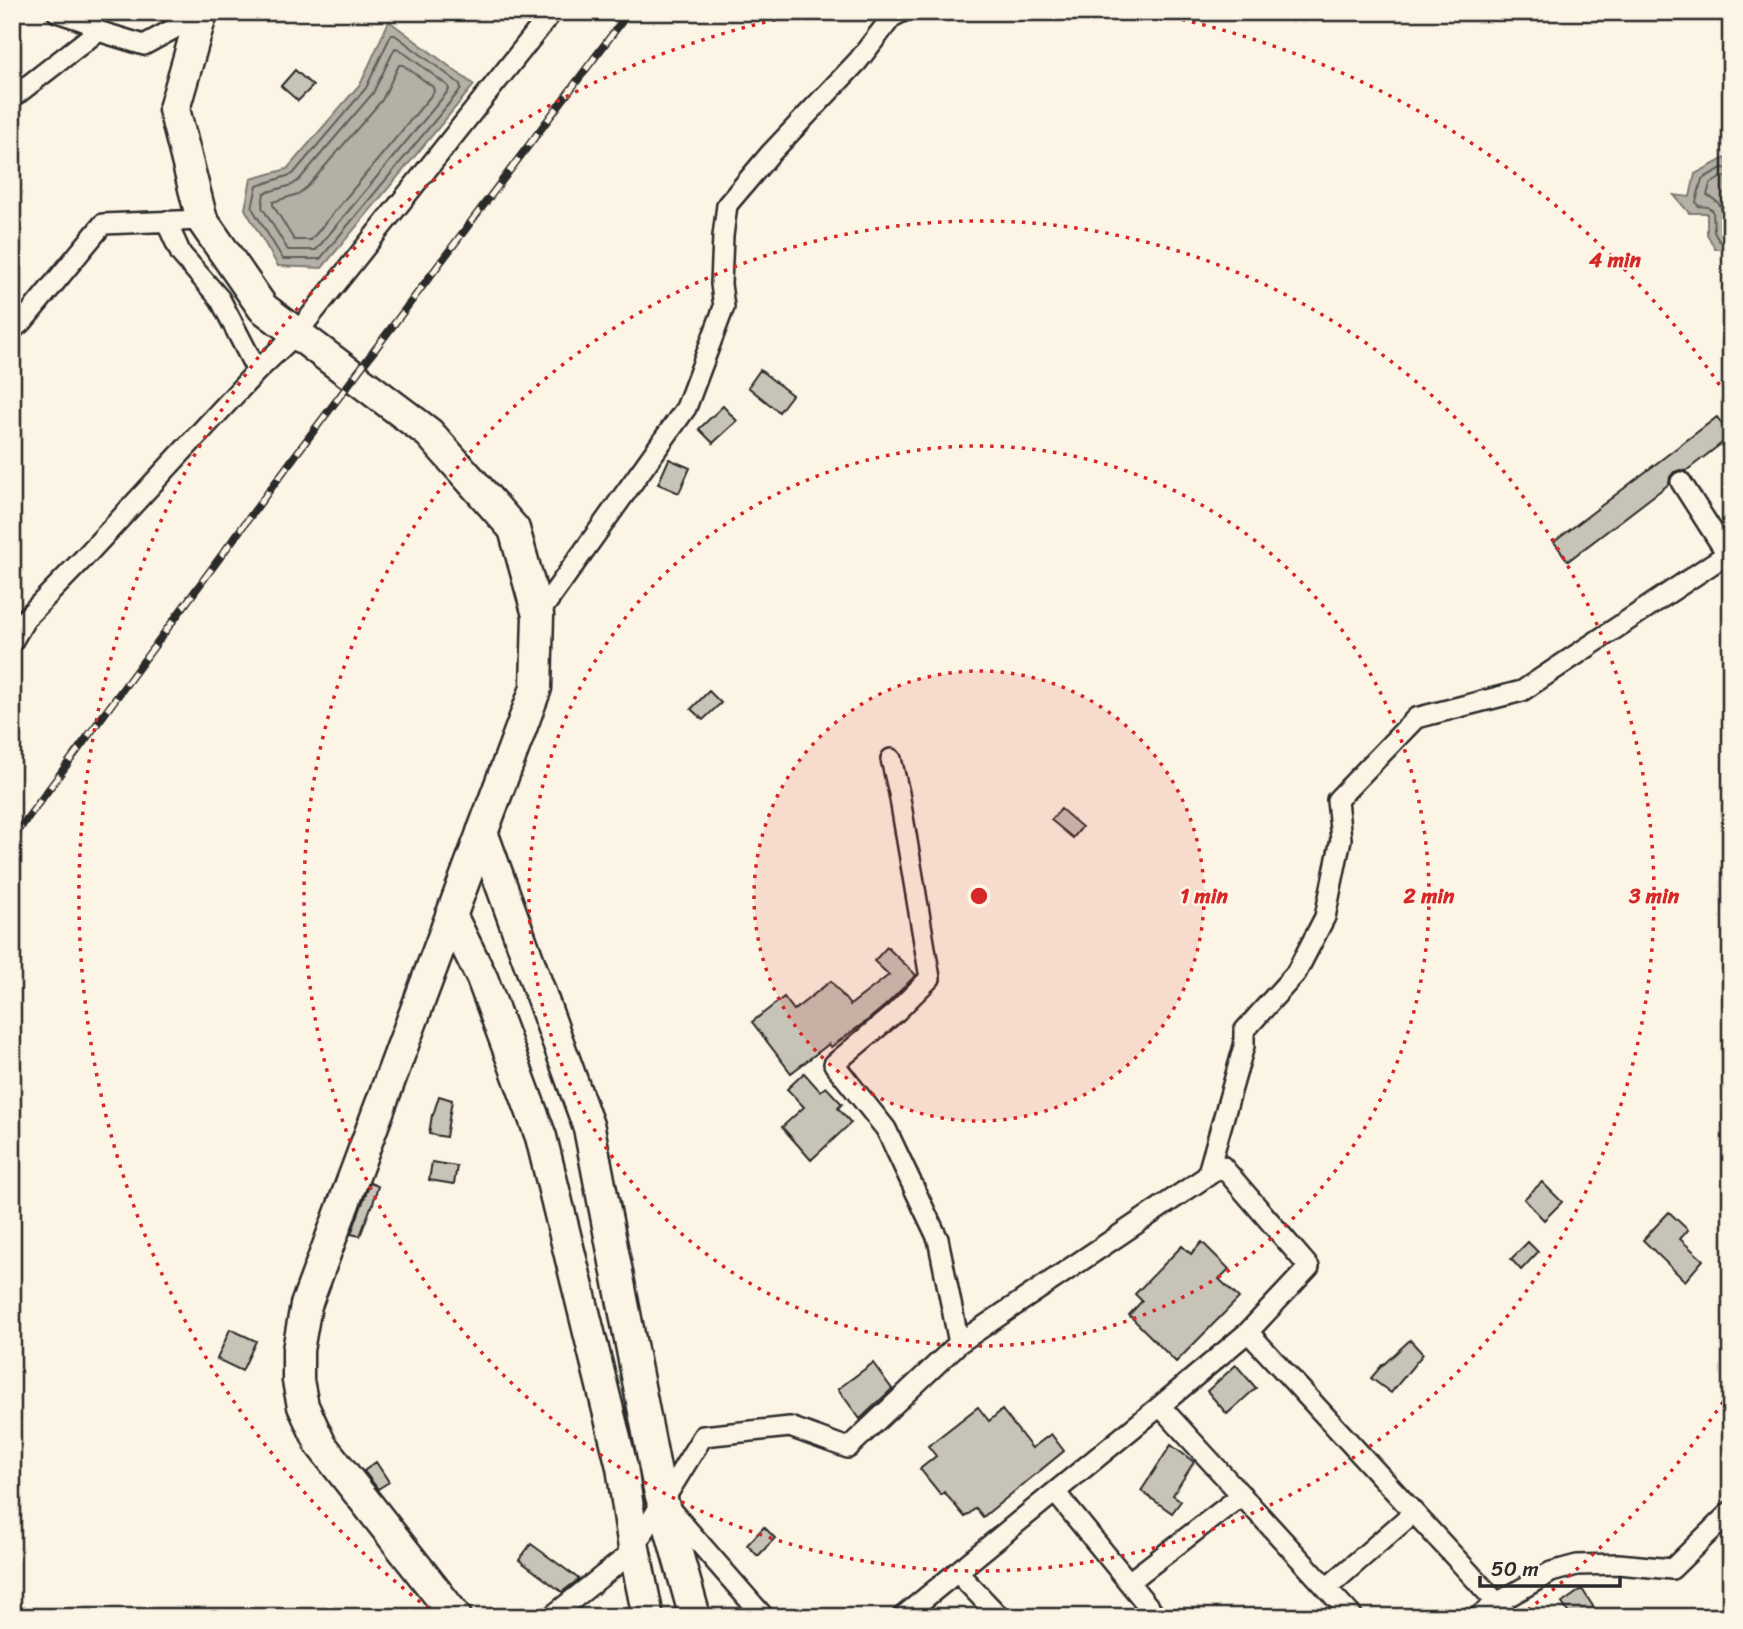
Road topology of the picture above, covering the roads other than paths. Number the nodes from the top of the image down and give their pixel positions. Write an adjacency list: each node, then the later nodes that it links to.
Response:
1 (57, 12): 5 (street)
2 (552, 12): 10 (street)
3 (902, 12): 13 (street)
4 (202, 13): 5 (street); 7 (main road)
5 (98, 31): 6 (street)
6 (12, 98)
7 (202, 220): 8 (street); 10 (main road)
8 (166, 221): 9 (street); 11 (street)
9 (12, 330)
10 (297, 333): 11 (street); 13 (main road)
11 (257, 371): 14 (street)
12 (1681, 482): 18 (street)
13 (537, 615): 16 (main road)
14 (12, 642)
15 (891, 759): 20 (street)
16 (482, 832): 17 (main road); 24 (main road)
17 (451, 915): 27 (main road); 32 (main road)
18 (1207, 1176): 19 (street); 20 (street)
19 (1248, 1332): 21 (street); 26 (street)
20 (959, 1343): 24 (street)
21 (1160, 1405): 22 (street); 23 (street)
22 (1055, 1492): 28 (street); 29 (street)
23 (1242, 1495): 29 (street); 30 (street)
24 (663, 1501): 27 (street); 35 (main road); 36 (street)
25 (1731, 1511): 31 (street)
26 (1413, 1513): 30 (street); 31 (street)
27 (634, 1548): 33 (street); 34 (main road)
28 (957, 1572): 37 (street); 38 (street)
29 (1129, 1582): 39 (street)
30 (1327, 1588): 40 (street)
31 (1504, 1610): 41 (street)
32 (456, 1617)
33 (551, 1617)
34 (648, 1617)
35 (695, 1617)
36 (764, 1617)
37 (902, 1617)
38 (1000, 1617)
39 (1157, 1617)
40 (1353, 1617)
41 (1478, 1617)

